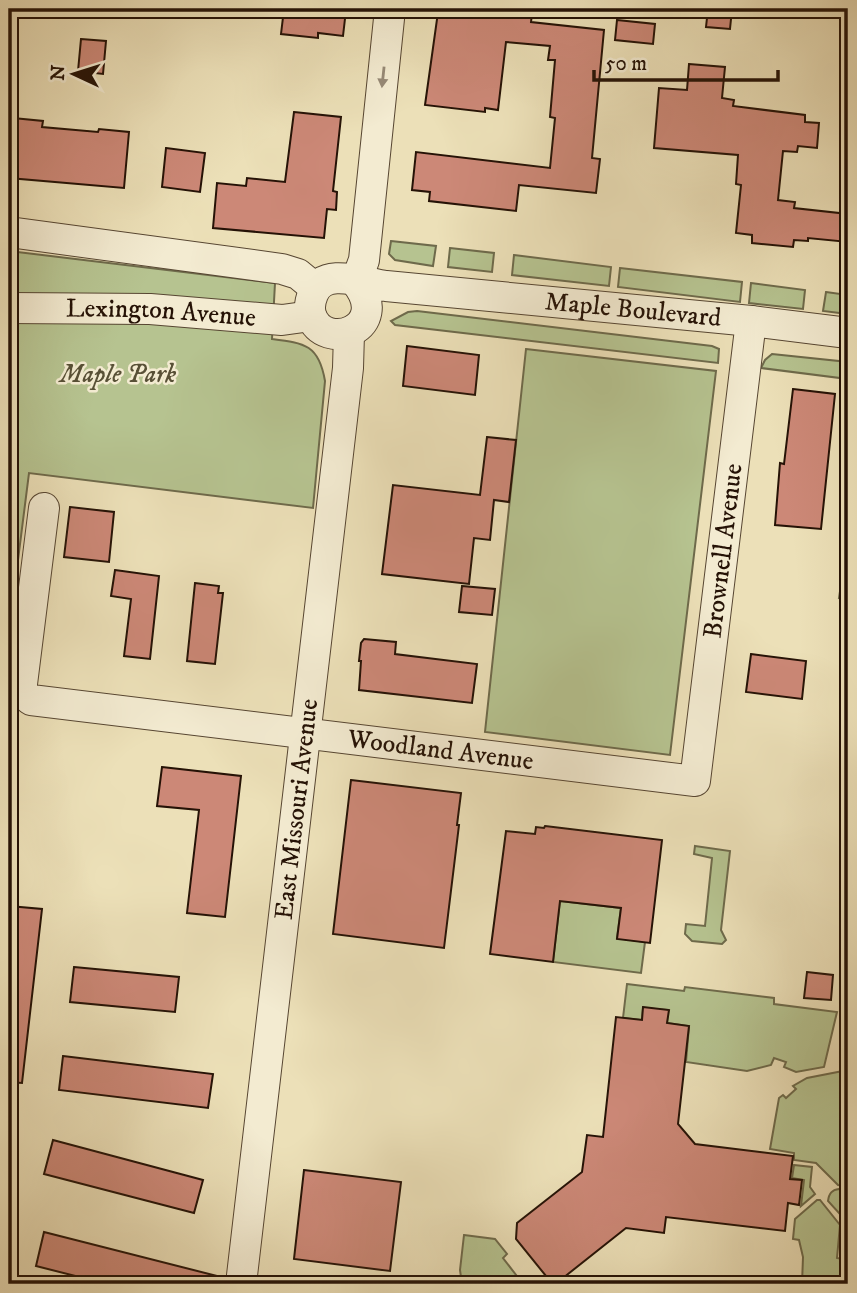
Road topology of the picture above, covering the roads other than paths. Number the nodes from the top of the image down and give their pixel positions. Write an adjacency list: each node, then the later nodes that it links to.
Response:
1 (390, 9): 3 (street, one-way to 3)
2 (9, 232): 5 (street)
3 (356, 282): 4 (street, Maple Boulevard); 5 (street, Maple Boulevard); 7 (street)
4 (417, 289): 7 (street, Maple Boulevard); 8 (street, Maple Boulevard)
5 (313, 302): 6 (street, Lexington Avenue); 9 (street)
6 (9, 308)
7 (368, 310): 9 (street, Maple Boulevard)
8 (751, 321): 10 (street, Maple Boulevard); 13 (street, Brownell Avenue)
9 (349, 333): 12 (street, East Missouri Avenue)
10 (848, 333)
11 (44, 508): 12 (street, Woodland Avenue)
12 (306, 733): 13 (street, Woodland Avenue); 14 (street, East Missouri Avenue)
13 (695, 782)
14 (241, 1284)

